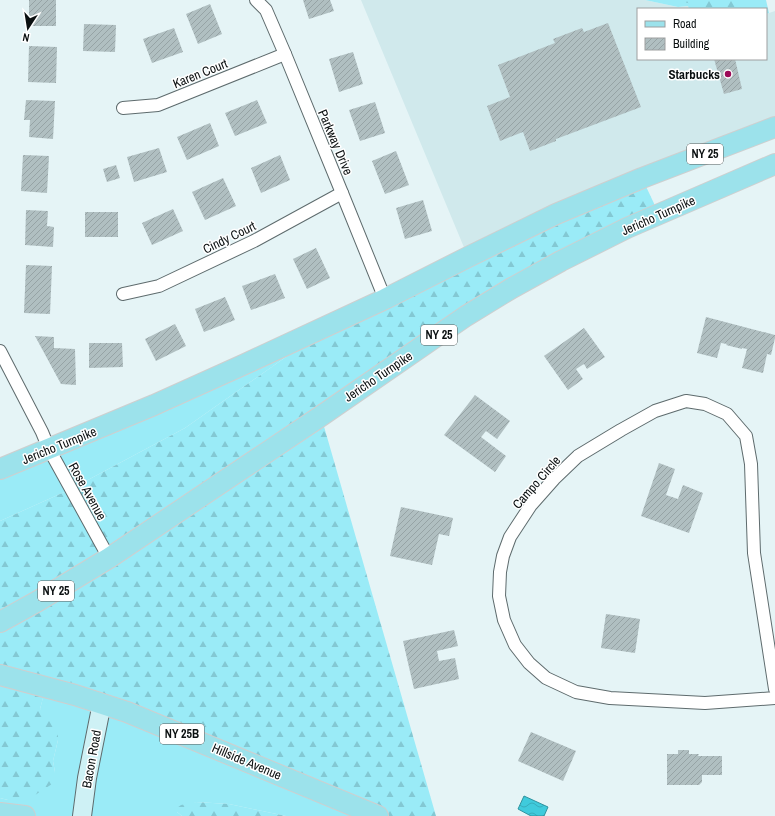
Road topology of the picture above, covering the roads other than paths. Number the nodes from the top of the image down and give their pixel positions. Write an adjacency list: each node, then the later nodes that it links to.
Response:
1 (256, 0): 2 (street, Parkway Drive)
2 (284, 54): 3 (street, Karen Court); 6 (street, Parkway Drive)
3 (123, 108)
4 (775, 127): 8 (main road, Jericho Turnpike / NY 25)
5 (775, 164): 12 (main road, Jericho Turnpike / NY 25)
6 (342, 193): 7 (street, Cindy Court); 8 (street, Parkway Drive)
7 (123, 294)
8 (385, 299): 10 (main road, Jericho Turnpike / NY 25)
9 (0, 351): 10 (street, Rose Avenue)
10 (49, 448): 11 (main road, Jericho Turnpike / NY 25); 12 (street, Rose Avenue)
11 (0, 469)
12 (109, 558): 13 (main road, Jericho Turnpike / NY 25)
13 (0, 622)
14 (0, 674): 17 (main road, Hillside Avenue / NY 25B)
15 (775, 689): 16 (street, Campo Circle)
16 (775, 698)
17 (102, 703): 20 (street, Bacon Road); 21 (main road, Hillside Avenue / NY 25B)
18 (0, 813): 19 (main road)
19 (25, 816)
20 (82, 816)
21 (378, 816)

